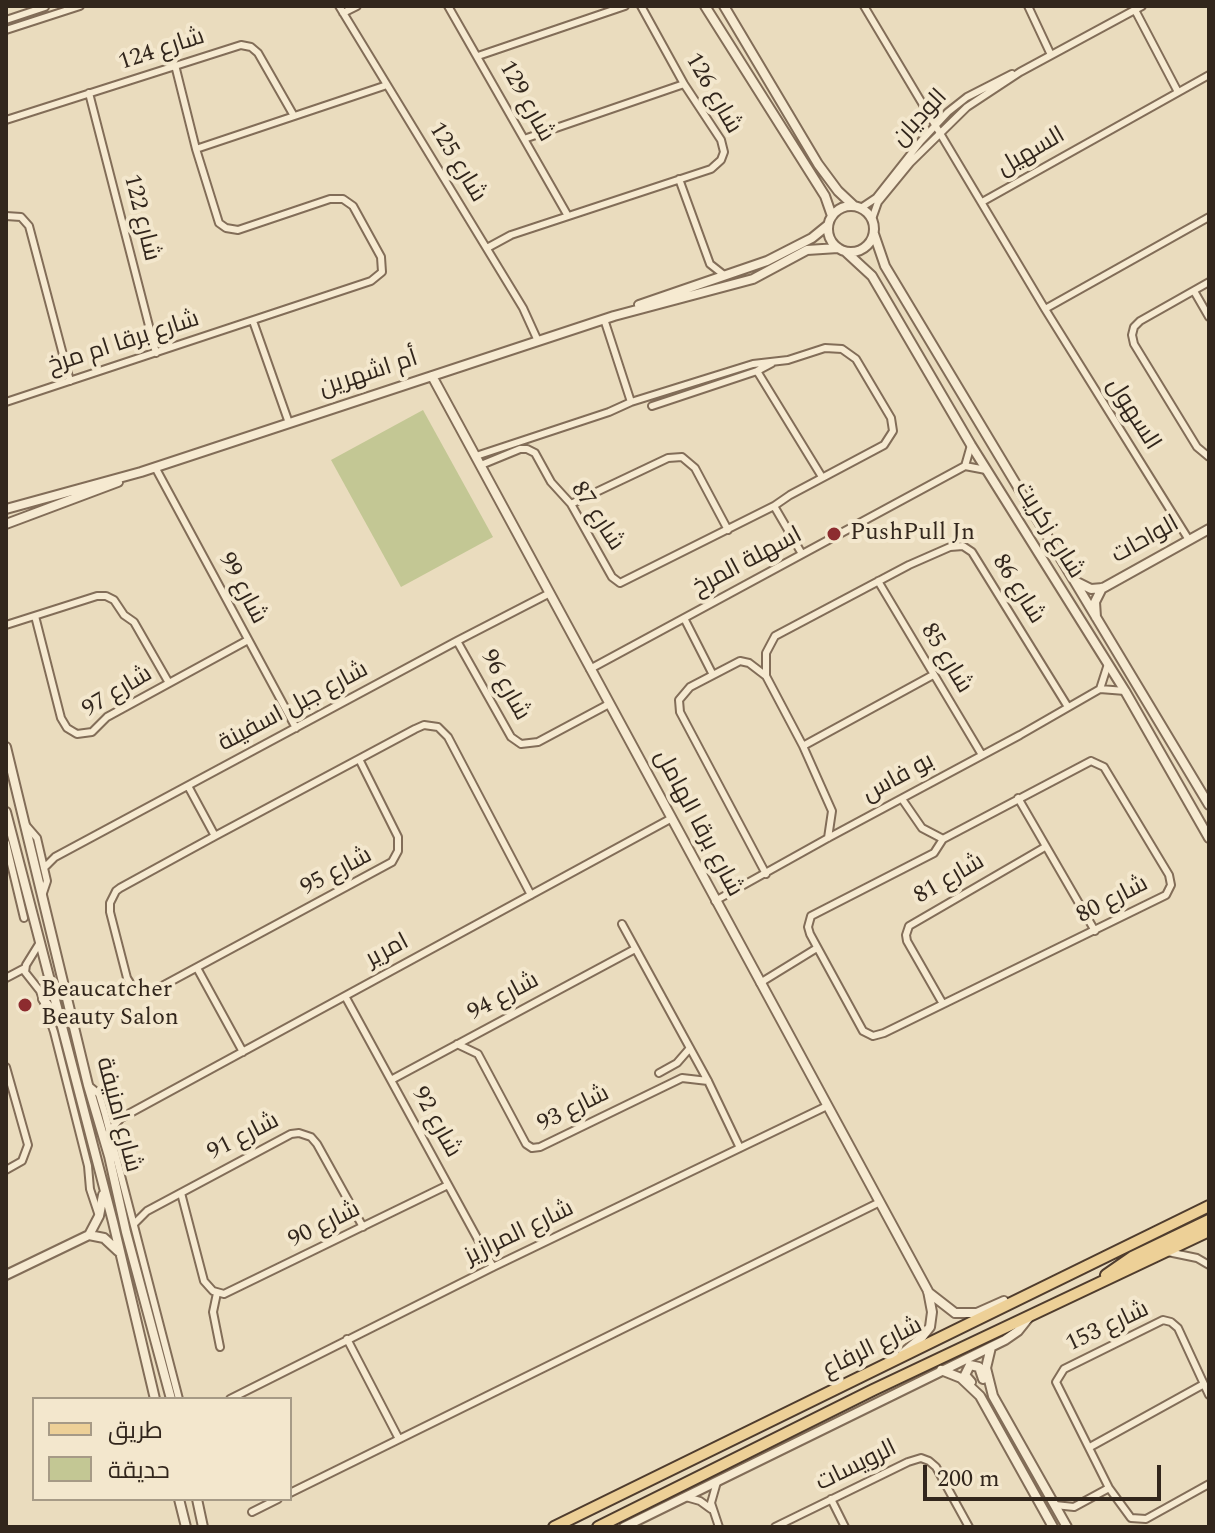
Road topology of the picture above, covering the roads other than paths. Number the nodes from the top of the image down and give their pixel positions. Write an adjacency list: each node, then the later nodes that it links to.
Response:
1 (80, 6): 14 (street)
2 (357, 6): 12 (street)
3 (448, 6): 18 (street, شارع 129)
4 (625, 6): 18 (street)
5 (641, 6): 22 (street, شارع 126)
6 (705, 6): 39 (street)
7 (724, 6): 34 (street)
8 (864, 6): 28 (street, السهيل)
9 (1028, 6): 17 (street)
10 (1142, 6): 13 (street, الوديان)
11 (45, 7): 14 (street); 15 (street)
12 (341, 9): 23 (street, شارع 125)
13 (1135, 10): 17 (street, الوديان); 24 (street)
14 (51, 15): 16 (street)
15 (6, 20)
16 (6, 30)
17 (1051, 55): 20 (street, الوديان)
18 (478, 56): 30 (street, شارع 129)
19 (175, 65): 25 (street, شارع 124); 26 (street, شارع 124); 31 (street, شارع برقا ام مرخ)
20 (1020, 72): 28 (street, الوديان); 29 (street, الوديان)
21 (1209, 75): 24 (street, السهيل)
22 (684, 84): 30 (street); 32 (street, شارع 126)
23 (387, 85): 26 (street); 41 (street, شارع 125)
24 (1178, 92): 33 (street, السهيل)
25 (89, 93): 27 (street, شارع 124); 55 (street, شارع 122)
26 (294, 116): 31 (street)
27 (6, 120)
28 (936, 124): 29 (street, السهيل); 34 (street, الوديان)
29 (941, 133): 33 (street, السهيل); 38 (street, الوديان)
30 (524, 139): 36 (street, شارع 129)
31 (196, 149): 53 (street, شارع برقا ام مرخ)
32 (679, 179): 36 (street, شارع 126); 44 (street)
33 (982, 202): 49 (street, السهول)
34 (858, 207): 38 (street); 39 (street)
35 (6, 216): 59 (street)
36 (568, 216): 41 (street, شارع 126)
37 (1209, 217): 49 (street)
38 (872, 219): 40 (street)
39 (830, 220): 42 (street); 43 (street, أم اشهرين)
40 (874, 234): 42 (street); 80 (street, شارع زكريت)
41 (487, 248): 54 (street, شارع 125)
42 (842, 250): 43 (street, أم اشهرين); 64 (street, شارع زكريت)
43 (789, 254): 45 (street, أم اشهرين); 50 (street, أم اشهرين)
44 (710, 264): 45 (street); 46 (street)
45 (724, 275): 46 (street, أم اشهرين)
46 (705, 281): 50 (street, أم اشهرين)
47 (1209, 282): 48 (street)
48 (1194, 291): 51 (street); 65 (street)
49 (1045, 309): 78 (street, السهول)
50 (614, 316): 52 (street, أم اشهرين)
51 (1209, 317)
52 (604, 319): 54 (street, أم اشهرين); 61 (street)
53 (253, 321): 55 (street, شارع برقا ام مرخ); 63 (street)
54 (538, 341): 58 (street, أم اشهرين)
55 (156, 353): 59 (street, شارع برقا ام مرخ)
56 (773, 362): 57 (street, شارع 87); 61 (street, شارع 87); 71 (street, شارع 87)
57 (757, 371): 62 (street, شارع 87); 71 (street)
58 (432, 376): 63 (street, أم اشهرين); 66 (street, شارع برقا الهامل)
59 (70, 381): 60 (street, شارع برقا ام مرخ)
60 (6, 402)
61 (631, 402): 66 (street, شارع 87)
62 (652, 406)
63 (289, 423): 68 (street, أم اشهرين)
64 (971, 445): 67 (street); 69 (street, شارع زكريت)
65 (1209, 457)
66 (478, 461): 72 (street, شارع 87); 83 (street, شارع برقا الهامل)
67 (965, 466): 69 (street); 79 (street, اسهلة المرخ)
68 (155, 467): 70 (street, أم اشهرين); 88 (street, شارع 99)
69 (986, 470): 90 (street, شارع زكريت)
70 (137, 473): 74 (street, أم اشهرين); 75 (street, أم اشهرين)
71 (822, 477): 73 (street, شارع 87)
72 (571, 504): 77 (street); 77 (street, شارع 87)
73 (774, 506): 77 (street, شارع 87); 79 (street)
74 (6, 512)
75 (6, 524)
76 (1209, 529): 78 (street, الواحات)
77 (728, 530)
78 (1189, 540): 82 (street, الواحات)
79 (802, 554): 85 (street, اسهلة المرخ)
80 (1072, 579): 82 (street, الواحات); 86 (street, شارع زكريت)
81 (878, 581): 93 (street, شارع 85); 94 (street, شارع 86); 99 (street, شارع 86)
82 (1103, 588): 86 (street, الواحات)
83 (550, 593): 89 (street, شارع جبل اسفينة); 91 (street, شارع برقا الهامل)
84 (35, 616): 87 (street); 95 (street); 95 (street, شارع 97)
85 (684, 618): 91 (street, اسهلة المرخ); 92 (street)
86 (1096, 618): 108 (street, شارع زكريت)
87 (6, 625)
88 (248, 640): 95 (street, شارع 97); 100 (street, شارع 99)
89 (457, 641): 98 (street, شارع 96); 100 (street, شارع جبل اسفينة)
90 (1108, 664): 96 (street); 97 (street, شارع زكريت)
91 (590, 669): 98 (street, شارع برقا الهامل)
92 (713, 675): 94 (street); 121 (street)
93 (933, 675): 101 (street); 103 (street, شارع 85)
94 (766, 676): 101 (street)
95 (169, 683)
96 (1100, 689): 97 (street); 99 (street, بو فاس)
97 (1125, 691): 114 (street, شارع زكريت)
98 (609, 704): 110 (street, شارع برقا الهامل)
99 (1068, 707): 103 (street, بو فاس)
100 (296, 728): 105 (street, شارع جبل اسفينة)
101 (803, 746): 113 (street)
102 (6, 747): 111 (street, شارع امنيفة)
103 (982, 755): 107 (street, بو فاس)
104 (359, 759): 112 (street, شارع 95); 122 (street, شارع 95); 132 (street, شارع 95)
105 (188, 786): 112 (street); 119 (street, شارع جبل اسفينة)
106 (1018, 798): 115 (street, شارع 80); 117 (street); 127 (street, شارع 80)
107 (902, 799): 113 (street, بو فاس); 115 (street)
108 (1209, 805)
109 (6, 812): 128 (street, شارع امنيفة)
110 (672, 818): 122 (street, امرير); 124 (street, شارع برقا الهامل)
111 (24, 823): 118 (street); 123 (street, شارع امنيفة)
112 (215, 836): 132 (street, شارع 95)
113 (828, 838): 121 (street, بو فاس)
114 (1209, 838)
115 (943, 839): 129 (street, شارع 80)
116 (6, 843): 125 (street)
117 (1045, 847): 127 (street); 137 (street, شارع 81)
118 (40, 854): 119 (street); 120 (street)
119 (55, 857): 120 (street, شارع جبل اسفينة)
120 (44, 868): 123 (street)
121 (766, 874): 124 (street, بو فاس)
122 (531, 895): 135 (street, امرير)
123 (42, 896): 147 (street, شارع امنيفة)
124 (715, 901): 134 (street, شارع برقا الهامل)
125 (24, 918)
126 (622, 924): 130 (street)
127 (1095, 931): 137 (street, شارع 80)
128 (39, 944): 131 (street); 138 (street, شارع امنيفة)
129 (817, 948): 134 (street); 137 (street, شارع 80)
130 (635, 949): 139 (street, شارع 94); 140 (street)
131 (25, 968): 133 (street); 136 (street)
132 (197, 968): 141 (street)
133 (6, 978)
134 (760, 983): 148 (street, شارع برقا الهامل)
135 (345, 996): 141 (street, امرير); 144 (street, شارع 92)
136 (43, 999): 138 (street); 163 (street)
137 (943, 1004)
138 (57, 1016): 157 (street, شارع امنيفة)
139 (457, 1044): 144 (street, شارع 94); 145 (street, شارع 93)
140 (690, 1048): 143 (street); 145 (street)
141 (243, 1052): 150 (street, امرير)
142 (6, 1067): 146 (street)
143 (659, 1073)
144 (391, 1080): 156 (street, شارع 92)
145 (708, 1081): 153 (street)
146 (8, 1082): 155 (street)
147 (88, 1085): 149 (street); 154 (street, شارع امنيفة)
148 (827, 1106): 153 (street, شارع المرازيز); 159 (street, شارع برقا الهامل)
149 (105, 1114): 150 (street); 151 (street)
150 (121, 1118): 151 (street, امرير)
151 (110, 1130): 152 (street)
152 (113, 1143): 154 (street); 162 (street)
153 (740, 1148): 172 (street, شارع المرازيز)
154 (111, 1163): 188 (street, شارع امنيفة)
155 (6, 1170)
156 (448, 1185): 166 (street, شارع 90); 172 (street, شارع 92)
157 (103, 1190): 163 (street); 170 (street, شارع امنيفة)
158 (181, 1193): 161 (street, شارع 91); 166 (street, شارع 91); 176 (street)
159 (880, 1202): 175 (street, شارع برقا الهامل); 192 (street)
160 (1209, 1206): 177 (main road, شارع الرفاع)
161 (147, 1211): 162 (street, شارع 91); 165 (street, شارع 91)
162 (131, 1212): 165 (street)
163 (99, 1216): 168 (street)
164 (1209, 1220): 174 (main road)
165 (134, 1224): 189 (street)
166 (363, 1227): 176 (street, شارع 90)
167 (1209, 1231): 169 (main road, شارع الرفاع)
168 (89, 1235): 170 (street); 173 (street)
169 (1168, 1252): 171 (street); 174 (main road, شارع الرفاع)
170 (121, 1256): 187 (street, شارع امنيفة)
171 (1209, 1265)
172 (493, 1267): 179 (street, شارع المرازيز)
173 (6, 1275)
174 (1092, 1287): 178 (main road, شارع الرفاع)
175 (928, 1291): 177 (street, شارع برقا الهامل); 182 (street, شارع برقا الهامل)
176 (217, 1293): 180 (street)
177 (1027, 1295): 182 (main road, شارع الرفاع)
178 (1031, 1314): 181 (street, شارع الرفاع); 210 (main road, شارع الرفاع)
179 (347, 1339): 190 (street, شارع المرازيز); 192 (street)
180 (220, 1347)
181 (991, 1347): 183 (street, شارع الرفاع); 186 (street)
182 (891, 1362): 209 (main road, شارع الرفاع)
183 (941, 1370): 191 (street); 194 (street, شارع الرفاع)
184 (1204, 1384): 185 (street, شارع 153); 193 (street); 193 (street, شارع 153)
185 (1209, 1395)
186 (993, 1396): 191 (street); 203 (street)
187 (155, 1397)
188 (175, 1397)
189 (175, 1397)
190 (234, 1397)
191 (983, 1402): 216 (street)
192 (399, 1439): 197 (street)
193 (1090, 1447): 196 (street, شارع 153)
194 (717, 1482): 198 (street, شارع الرفاع); 205 (street)
195 (1209, 1484): 196 (street, شارع 153)
196 (1109, 1488): 204 (street)
197 (292, 1492)
198 (686, 1497): 205 (street); 211 (street, شارع الرفاع)
199 (831, 1499): 213 (street, الرويسات); 214 (street); 215 (street, الرويسات)
200 (180, 1501): 207 (street)
201 (197, 1501): 208 (street)
202 (274, 1501): 206 (street)
203 (1055, 1505): 204 (street); 217 (street)
204 (1074, 1507): 217 (street)
205 (711, 1509): 212 (street)
206 (252, 1512)
207 (186, 1527)
208 (203, 1527)
209 (554, 1527)
210 (598, 1527)
211 (624, 1527)
212 (719, 1527)
213 (775, 1527)
214 (845, 1527)
215 (969, 1527)
216 (1053, 1527)
217 (1067, 1527)

